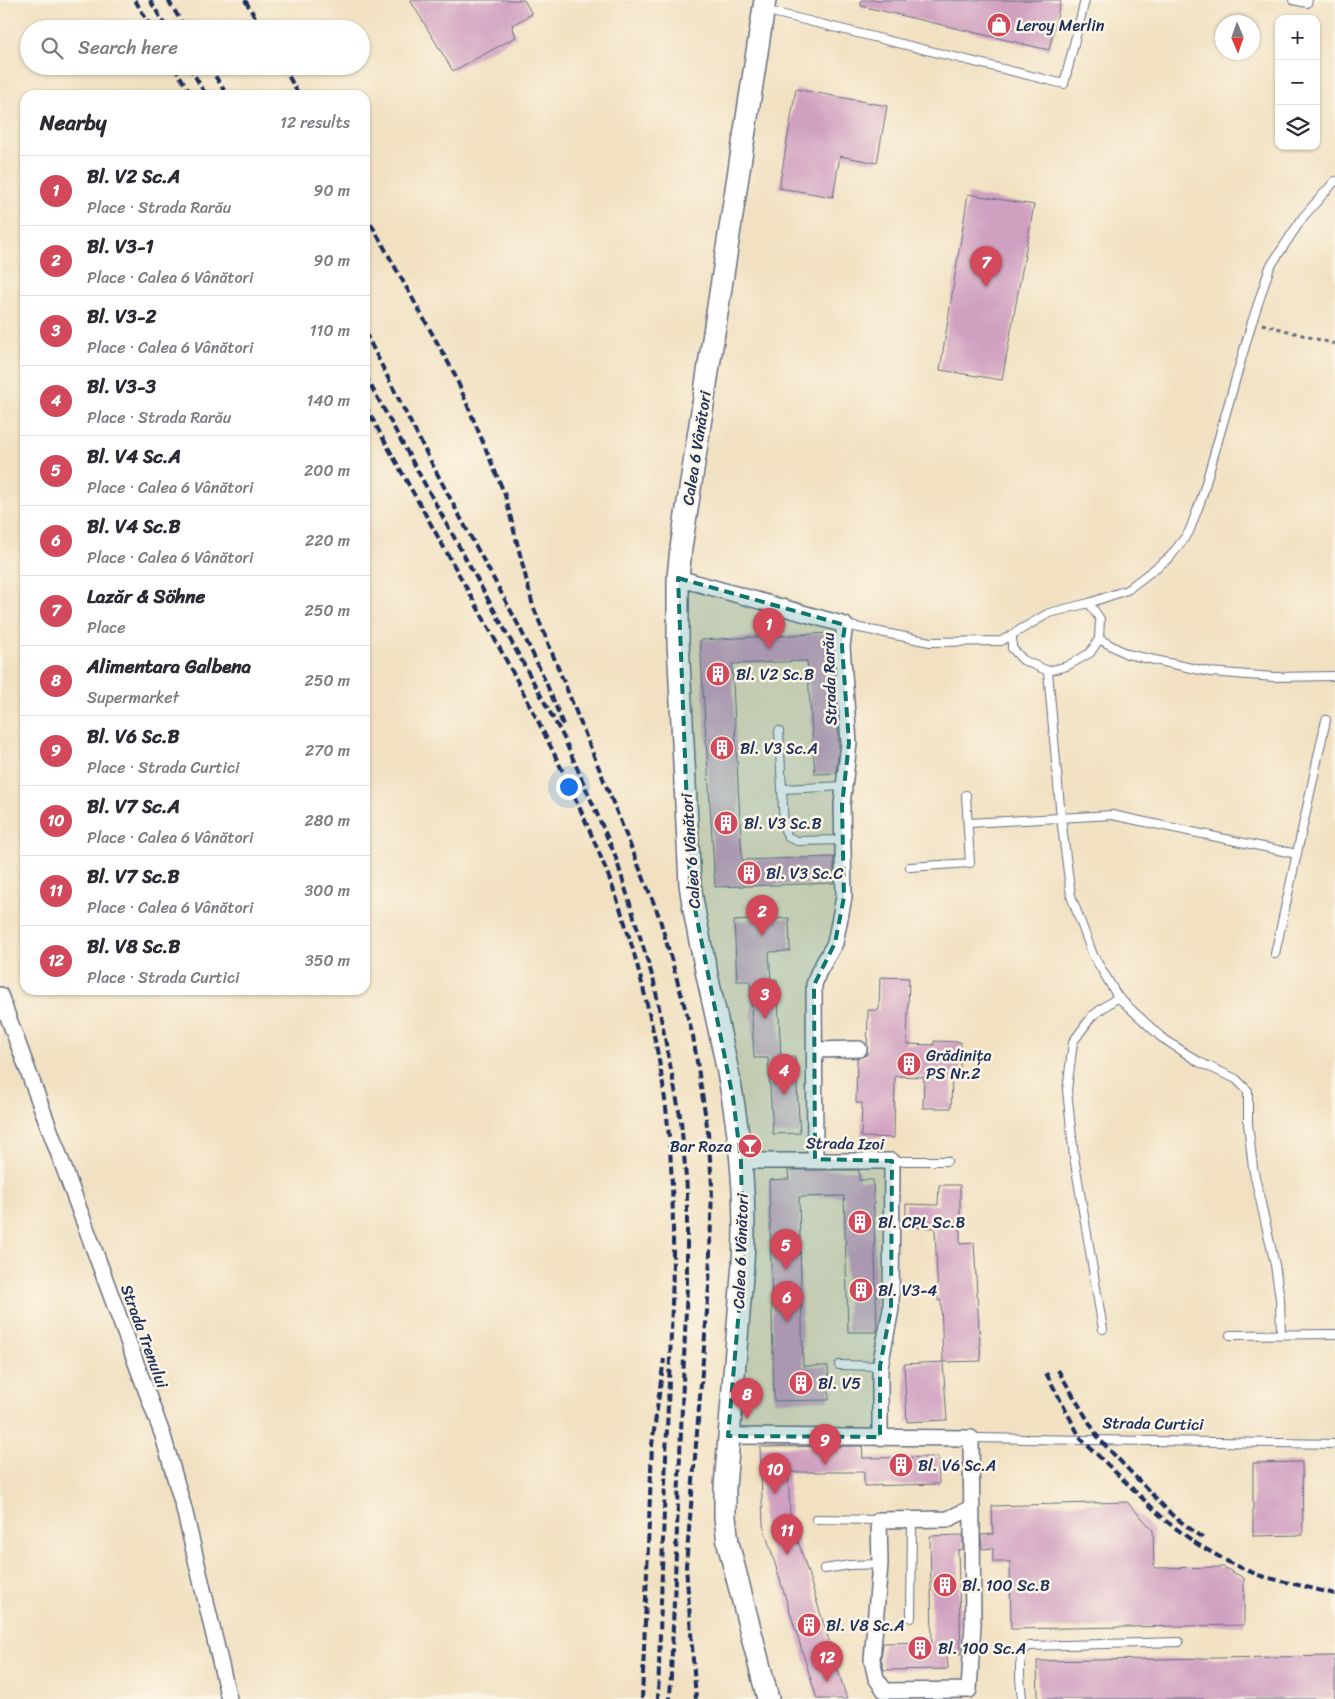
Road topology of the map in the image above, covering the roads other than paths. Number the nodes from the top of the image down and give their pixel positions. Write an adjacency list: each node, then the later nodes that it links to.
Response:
1 (1085, 0): 4 (lane)
2 (1293, 0): 3 (lane)
3 (1308, 0)
4 (765, 5): 6 (main road, Calea 6 Vânători)
5 (1335, 181): 7 (lane)
6 (678, 578): 8 (street, Strada Rarău); 29 (main road, Calea 6 Vânători)
7 (1089, 603): 9 (lane); 10 (lane)
8 (845, 625): 9 (lane); 15 (street, Strada Rarău)
9 (1012, 636): 11 (lane)
10 (1099, 639): 11 (lane); 12 (lane)
11 (1048, 671): 18 (lane)
12 (1335, 676)
13 (1326, 720): 21 (lane)
14 (779, 731): 16 (lane)
15 (845, 786): 16 (lane); 20 (street, Strada Rarău)
16 (782, 789): 20 (lane)
17 (966, 795): 19 (lane)
18 (1061, 818): 19 (lane); 21 (lane); 25 (lane)
19 (968, 823): 22 (lane)
20 (843, 840): 27 (street, Strada Rarău)
21 (1297, 854): 23 (lane)
22 (910, 867)
23 (1275, 954)
24 (0, 994): 52 (street, Strada Trenului)
25 (1118, 997): 32 (lane); 33 (lane)
26 (859, 1049): 27 (street)
27 (815, 1050): 28 (street, Strada Rarău)
28 (814, 1159): 29 (street, Strada Izoi); 30 (street, Strada Izoi)
29 (741, 1161): 38 (main road, Calea 6 Vânători)
30 (892, 1161): 31 (lane, Strada Izoi); 37 (street)
31 (947, 1161)
32 (1103, 1329)
33 (1281, 1334): 34 (lane); 35 (lane)
34 (1335, 1334)
35 (1230, 1335)
36 (839, 1366): 37 (lane)
37 (880, 1366): 39 (street)
38 (728, 1436): 39 (street, Strada Curtici); 53 (main road, Calea 6 Vânători)
39 (880, 1437): 40 (street, Strada Curtici)
40 (971, 1438): 41 (lane, Strada Curtici); 42 (street)
41 (1335, 1444)
42 (972, 1508): 45 (street); 51 (street)
43 (816, 1519): 44 (lane)
44 (879, 1520): 45 (street); 46 (street)
45 (912, 1521): 48 (lane)
46 (880, 1564): 47 (lane); 50 (street)
47 (824, 1569)
48 (911, 1618)
49 (1180, 1642): 54 (lane)
50 (886, 1695): 51 (street)
51 (969, 1695)
52 (229, 1699)
53 (768, 1699)
54 (1022, 1699)

